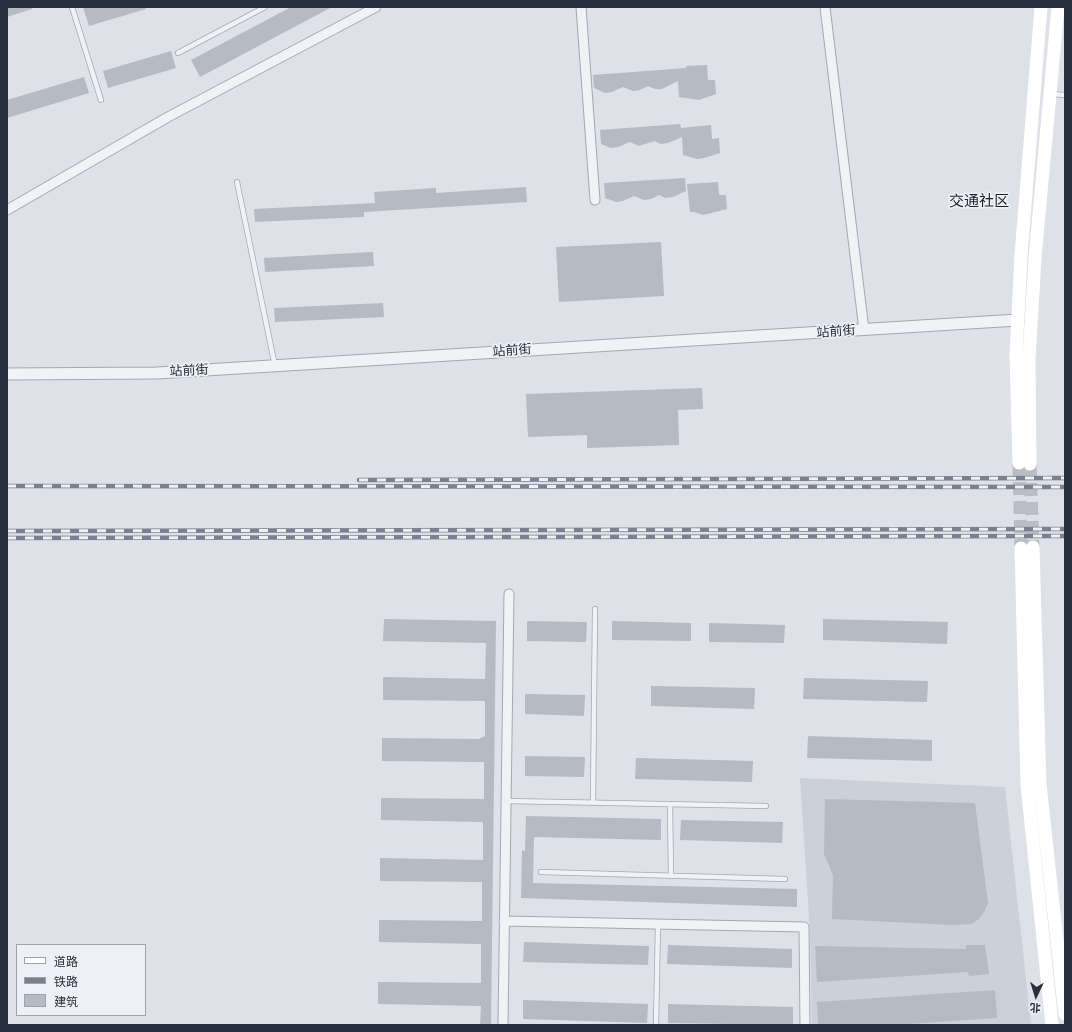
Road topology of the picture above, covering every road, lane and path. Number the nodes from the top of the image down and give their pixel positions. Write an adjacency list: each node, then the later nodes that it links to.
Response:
1 (72, 7): 11 (lane)
2 (265, 7): 8 (lane)
3 (376, 7): 14 (street)
4 (581, 7): 13 (street)
5 (825, 7): 16 (street)
6 (1041, 7): 15 (main road)
7 (1058, 7): 9 (main road)
8 (178, 53)
9 (1050, 94): 10 (lane); 15 (main road)
10 (1065, 95)
11 (101, 100)
12 (237, 182): 17 (lane)
13 (595, 200)
14 (7, 210)
15 (1018, 320): 16 (street, 站前街)
16 (864, 330): 17 (street, 站前街)
17 (275, 366): 18 (street, 站前街)
18 (7, 374)
19 (509, 594): 21 (street)
20 (595, 609): 22 (lane)
21 (506, 801): 22 (lane); 28 (street)
22 (593, 803): 23 (lane)
23 (670, 804): 24 (lane); 26 (lane)
24 (766, 806)
25 (541, 872): 26 (lane)
26 (671, 876): 27 (lane)
27 (785, 879)
28 (504, 921): 30 (street); 32 (street)
29 (1060, 921): 31 (main road); 35 (main road)
30 (658, 924): 33 (lane); 34 (street)
31 (1065, 1014)
32 (503, 1025)
33 (656, 1025)
34 (805, 1025)
35 (1052, 1025)

